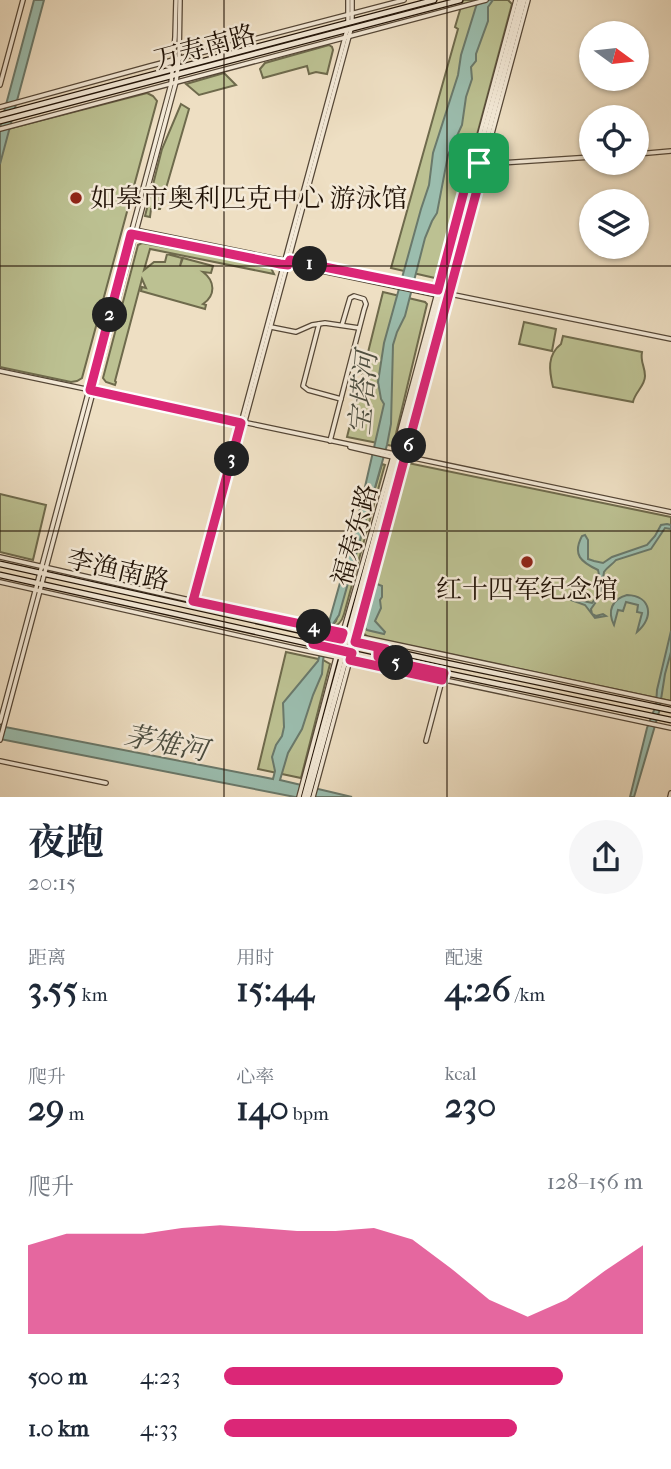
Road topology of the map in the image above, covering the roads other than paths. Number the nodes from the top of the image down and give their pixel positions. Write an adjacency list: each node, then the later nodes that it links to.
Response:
1 (23, 0): 15 (street)
2 (178, 0): 12 (street)
3 (350, 0): 9 (street)
4 (404, 0): 9 (street)
5 (434, 0): 10 (main road, 万寿南路)
6 (460, 0): 10 (main road, 万寿南路)
7 (486, 0): 11 (street)
8 (522, 0): 23 (main road, 福寿东路)
9 (350, 15): 10 (street); 12 (street)
10 (349, 26): 11 (street); 13 (main road, 万寿南路)
11 (347, 37): 14 (street); 25 (street)
12 (176, 60): 13 (street); 16 (street)
13 (175, 72): 14 (street); 17 (main road, 万寿南路); 18 (main road, 万寿南路)
14 (174, 83): 19 (street); 24 (street)
15 (0, 85)
16 (0, 107)
17 (0, 115)
18 (0, 121)
19 (0, 129)
20 (671, 151): 21 (street)
21 (649, 153)
22 (579, 158): 23 (street)
23 (478, 163): 26 (main road, 福寿东路)
24 (134, 232): 25 (street); 33 (street)
25 (287, 262): 26 (street); 29 (street); 35 (street)
26 (442, 294): 31 (street); 37 (main road, 福寿东路); 37 (street)
27 (319, 324): 28 (street); 29 (street); 34 (street)
28 (342, 325): 30 (street); 30 (street)
29 (271, 327): 35 (street)
30 (359, 328): 34 (street)
31 (671, 339)
32 (0, 371): 33 (street)
33 (92, 391): 35 (street); 41 (street)
34 (341, 399): 36 (street)
35 (243, 423): 36 (street); 47 (street)
36 (330, 441): 37 (street)
37 (397, 456): 38 (street); 50 (main road, 福寿东路); 50 (street)
38 (671, 512)
39 (0, 557): 41 (street)
40 (0, 564): 42 (main road, 李渔南路)
41 (44, 567): 42 (street); 47 (street)
42 (42, 573): 45 (street); 49 (main road, 李渔南路)
43 (0, 575): 45 (main road, 李渔南路)
44 (0, 582): 46 (street)
45 (40, 584): 46 (street); 51 (main road, 李渔南路)
46 (38, 591): 54 (street); 62 (street)
47 (195, 601): 48 (street)
48 (324, 633): 49 (main road, 李渔南路); 50 (main road, 李渔南路)
49 (316, 634): 51 (main road)
50 (349, 638): 52 (main road, 李渔南路); 53 (main road, 福寿东路); 53 (street); 58 (street)
51 (313, 644): 53 (main road, 李渔南路)
52 (386, 649): 55 (main road); 59 (main road, 李渔南路)
53 (345, 652): 54 (main road, 福寿东路); 54 (street); 55 (main road, 李渔南路)
54 (343, 659): 57 (street); 68 (main road, 福寿东路); 68 (street)
55 (383, 660): 56 (main road, 李渔南路)
56 (444, 673): 57 (street); 60 (main road, 李渔南路)
57 (442, 680): 63 (street); 65 (street)
58 (671, 703)
59 (668, 709): 60 (main road)
60 (663, 719): 61 (main road, 李渔南路)
61 (671, 720)
62 (2, 722): 64 (street)
63 (671, 728)
64 (0, 740)
65 (426, 741)
66 (0, 761): 67 (street)
67 (106, 783)
68 (309, 786): 69 (main road, 福寿东路); 69 (street)
69 (306, 797)

